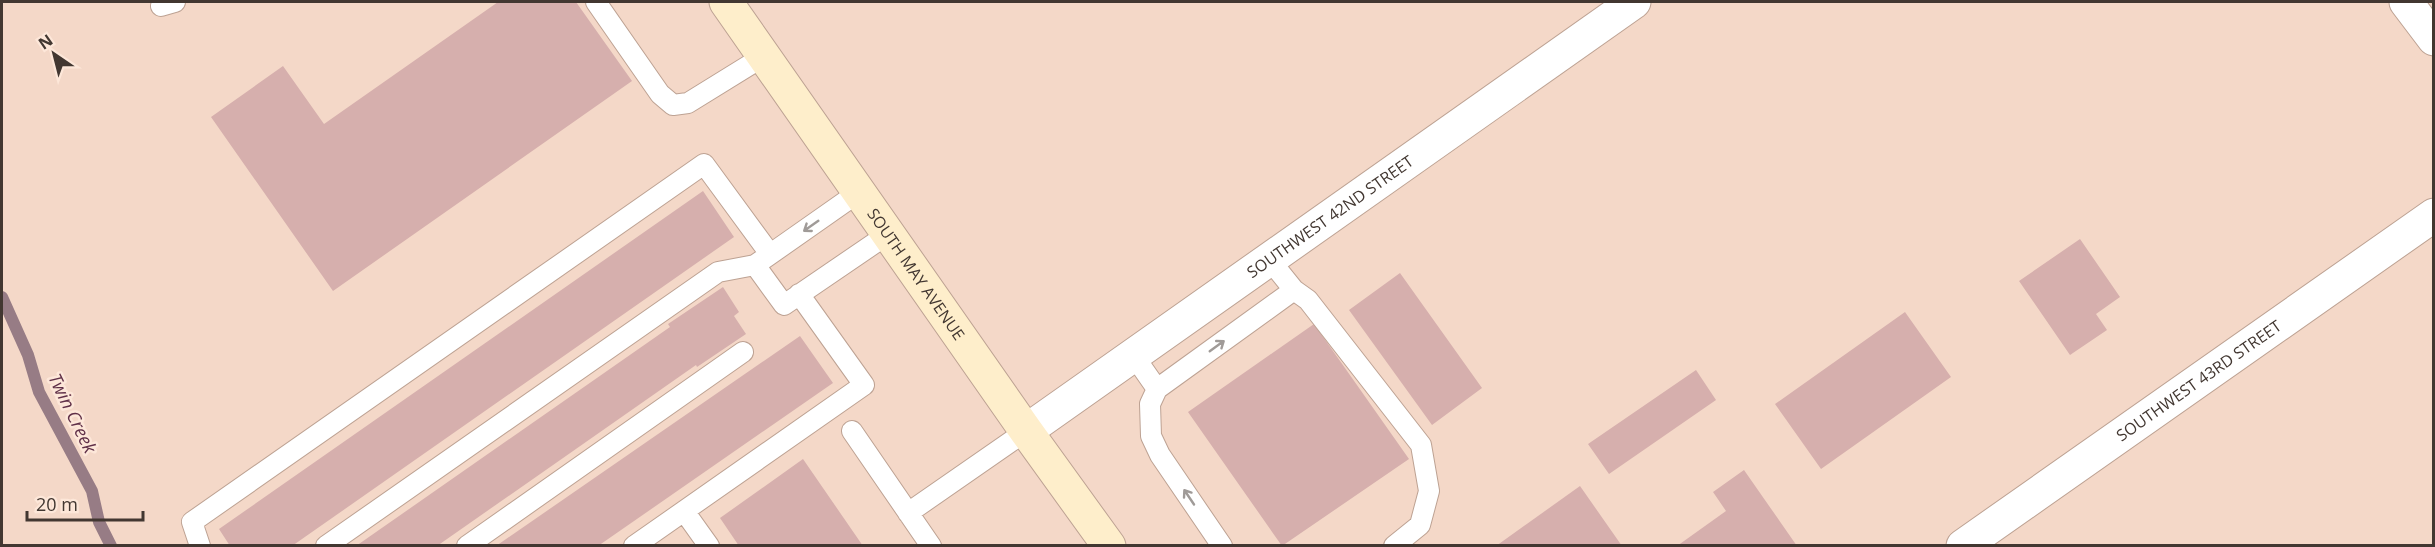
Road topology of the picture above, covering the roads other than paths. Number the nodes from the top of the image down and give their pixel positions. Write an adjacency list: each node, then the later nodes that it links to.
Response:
1 (596, 2): 6 (lane)
2 (726, 2): 6 (main road, SOUTH MAY AVENUE)
3 (1634, 2): 10 (street, SOUTHWEST 42ND STREET)
4 (2406, 2): 5 (street)
5 (2433, 39)
6 (764, 56): 7 (main road, SOUTH MAY AVENUE)
7 (859, 192): 9 (main road, SOUTH MAY AVENUE); 11 (lane, one-way to 11)
8 (2433, 215): 30 (street, SOUTHWEST 43RD STREET)
9 (888, 234): 13 (lane); 18 (main road, SOUTH MAY AVENUE)
10 (1269, 259): 12 (lane); 15 (street, SOUTHWEST 42ND STREET)
11 (762, 260): 13 (lane); 21 (lane); 22 (lane)
12 (1294, 290): 16 (lane, one-way to 12); 29 (lane)
13 (799, 294): 19 (lane)
14 (743, 352): 23 (lane)
15 (1134, 356): 16 (lane); 18 (street, SOUTHWEST 42ND STREET)
16 (1156, 389): 28 (lane, one-way to 16)
17 (852, 431): 20 (lane)
18 (1026, 431): 20 (lane); 27 (main road, SOUTH MAY AVENUE)
19 (684, 511): 24 (lane); 25 (lane)
20 (908, 513): 26 (lane)
21 (200, 546)
22 (326, 546)
23 (467, 546)
24 (634, 546)
25 (709, 546)
26 (931, 546)
27 (1108, 546)
28 (1222, 546)
29 (1394, 546)
30 (1963, 546)

